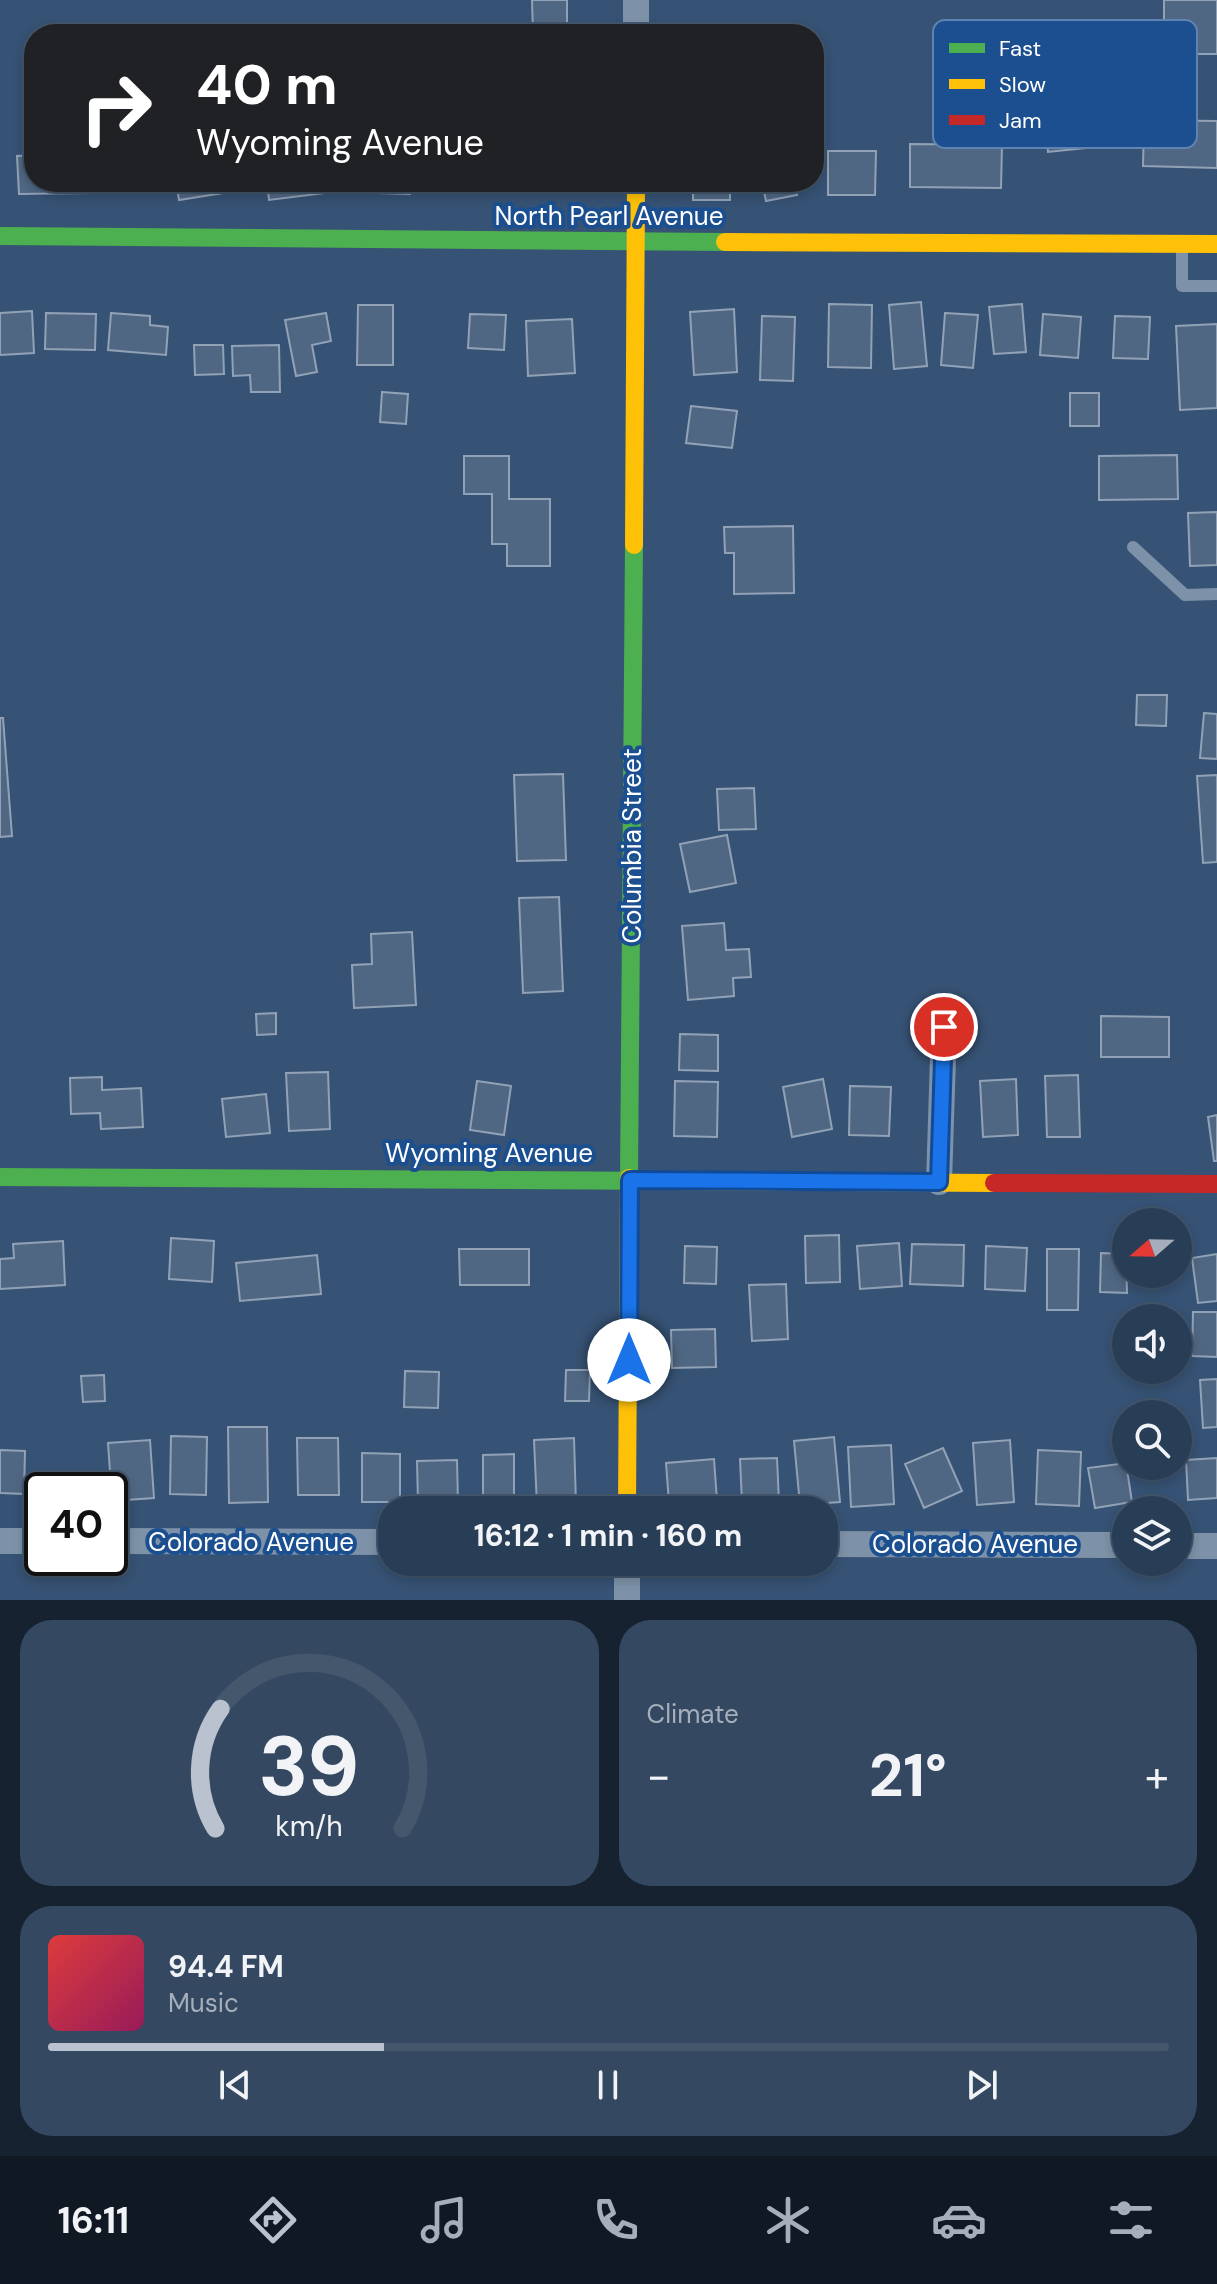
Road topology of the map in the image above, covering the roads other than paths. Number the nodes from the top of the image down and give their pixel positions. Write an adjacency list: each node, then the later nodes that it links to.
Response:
1 (636, 0): 2 (street)
2 (636, 24)
3 (636, 192): 5 (street, Columbia Street)
4 (0, 236): 5 (street, North Pearl Avenue)
5 (636, 242): 6 (street, North Pearl Avenue); 13 (street, Columbia Street)
6 (1182, 244): 7 (street, North Pearl Avenue); 8 (lane)
7 (1217, 244)
8 (1217, 286)
9 (1133, 547): 10 (lane)
10 (1217, 594)
11 (944, 1027): 14 (street)
12 (0, 1177): 13 (street, Wyoming Avenue)
13 (630, 1180): 14 (street, Wyoming Avenue); 16 (street, Columbia Street)
14 (939, 1182): 15 (street, Wyoming Avenue)
15 (1217, 1184)
16 (627, 1496)
17 (0, 1541): 18 (street)
18 (24, 1541)
19 (128, 1541): 20 (street, Colorado Avenue)
20 (378, 1542)
21 (838, 1544): 22 (street, Colorado Avenue)
22 (1112, 1545)
23 (1192, 1546): 24 (street)
24 (1217, 1546)
25 (627, 1576): 26 (street)
26 (627, 1600)

